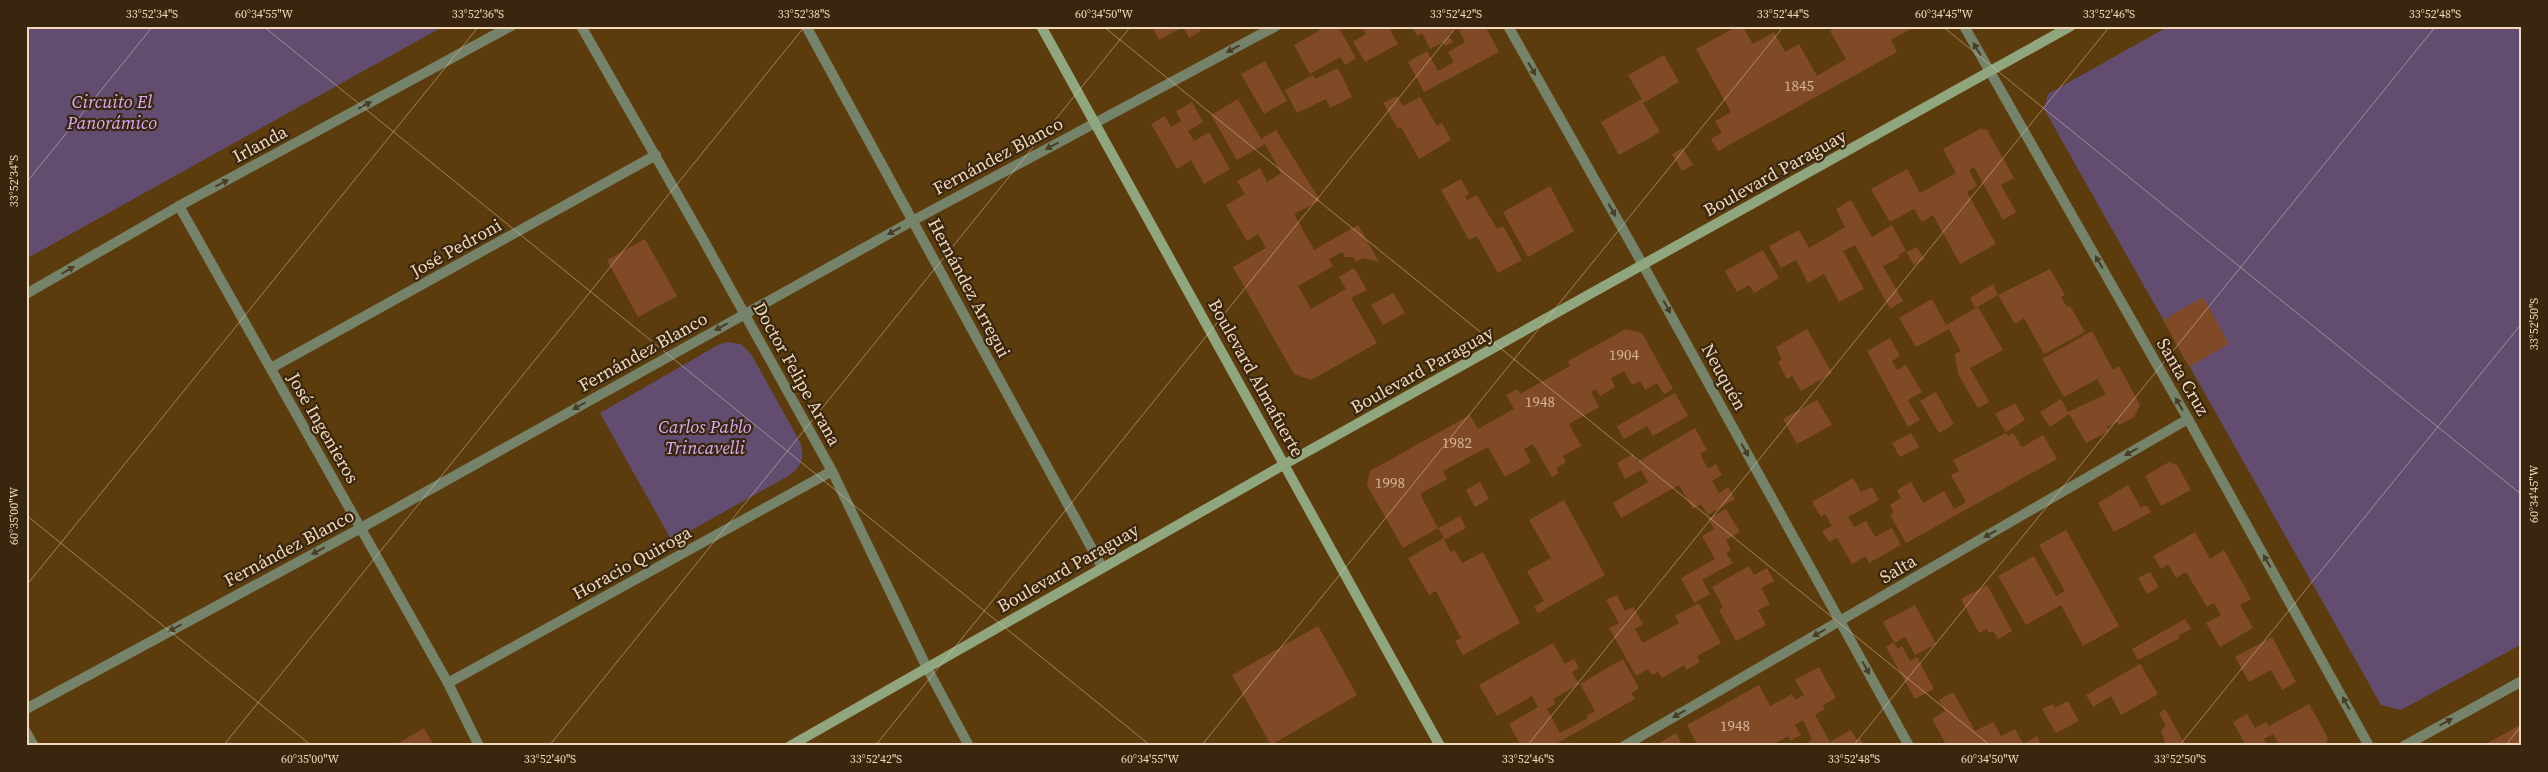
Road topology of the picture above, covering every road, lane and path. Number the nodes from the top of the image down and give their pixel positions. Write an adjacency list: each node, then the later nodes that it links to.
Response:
1 (511, 26): 12 (street, Irlanda, one-way to 1)
2 (581, 26): 11 (street, Doctor Felipe Arana)
3 (806, 26): 13 (street, Hernández Arregui)
4 (1042, 26): 10 (main road, Boulevard Almafuerte)
5 (1276, 26): 10 (street, Fernández Blanco, one-way to 10)
6 (1508, 26): 14 (street, Neuquén, one-way to 14)
7 (1964, 26): 9 (street, Santa Cruz, one-way to 7)
8 (2071, 26): 9 (main road, Boulevard Paraguay)
9 (1991, 71): 14 (main road, Boulevard Paraguay); 18 (street, Santa Cruz, one-way to 9)
10 (1096, 123): 13 (street, Fernández Blanco, one-way to 13); 19 (main road, Boulevard Almafuerte)
11 (656, 155): 16 (street, Doctor Felipe Arana); 17 (street, José Pedroni)
12 (179, 206): 15 (street, Irlanda, one-way to 12); 17 (street, José Ingenieros)
13 (914, 220): 16 (street, Fernández Blanco, one-way to 16); 22 (street, Hernández Arregui)
14 (1643, 265): 19 (main road, Boulevard Paraguay); 23 (street, Neuquén, one-way to 23)
15 (26, 294)
16 (745, 314): 20 (street, Doctor Felipe Arana); 21 (street, Fernández Blanco, one-way to 21)
17 (271, 368): 21 (street, José Ingenieros)
18 (2188, 419): 23 (street, Salta, one-way to 23); 36 (street, Santa Cruz, one-way to 18)
19 (1285, 464): 22 (main road, Boulevard Paraguay); 33 (main road, Boulevard Almafuerte)
20 (832, 471): 24 (street, Doctor Felipe Arana); 26 (street, Horacio Quiroga)
21 (361, 528): 26 (street, José Ingenieros); 27 (street, Fernández Blanco, one-way to 27)
22 (1102, 567): 24 (main road, Boulevard Paraguay)
23 (1840, 621): 34 (street, Salta, one-way to 34); 35 (street, Neuquén, one-way to 35)
24 (927, 668): 31 (main road, Boulevard Paraguay); 32 (street, Doctor Felipe Arana)
25 (2522, 681): 37 (street, one-way to 25)
26 (448, 683): 30 (street, José Ingenieros)
27 (26, 709)
28 (26, 732): 29 (street)
29 (34, 746)
30 (479, 746)
31 (790, 746)
32 (969, 746)
33 (1440, 746)
34 (1624, 746)
35 (1909, 746)
36 (2370, 746)
37 (2404, 746)

